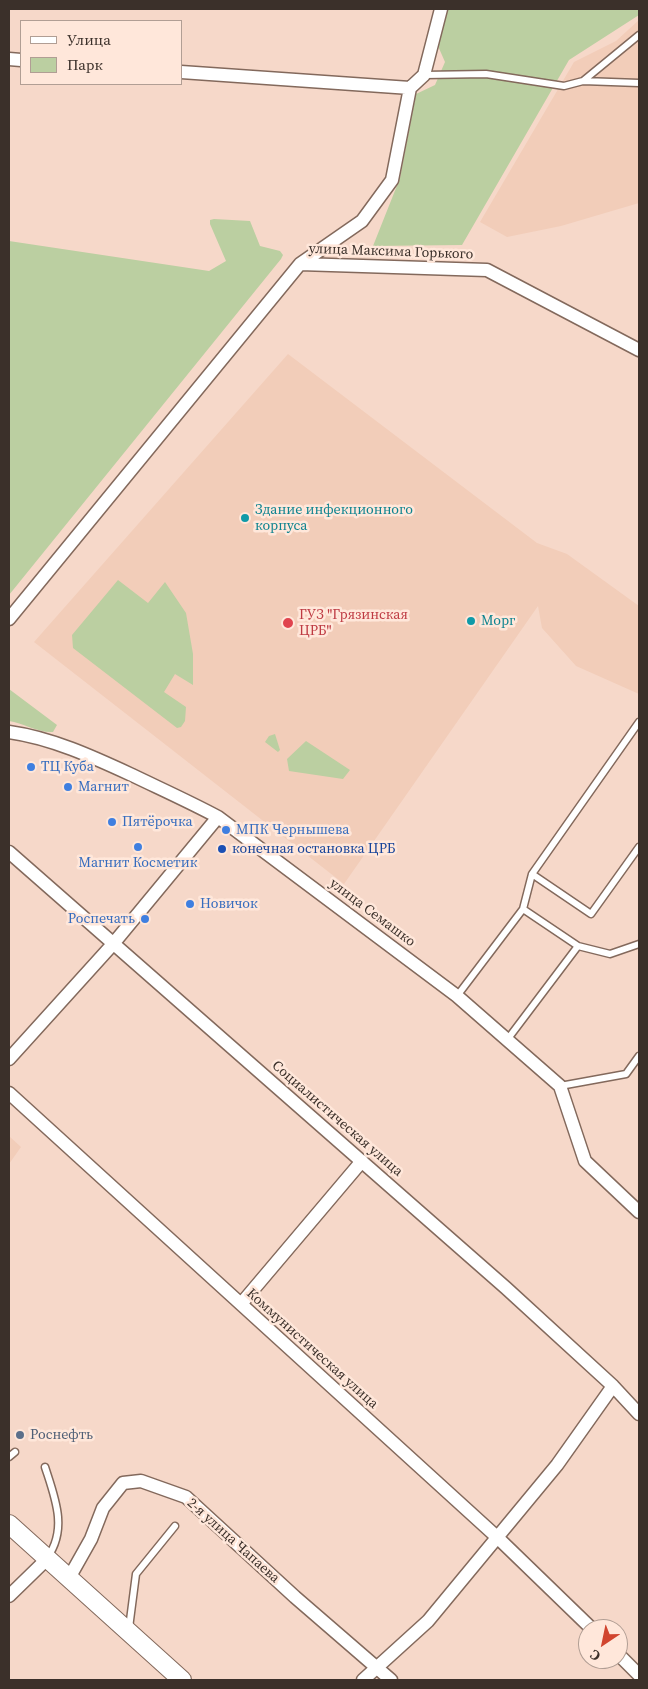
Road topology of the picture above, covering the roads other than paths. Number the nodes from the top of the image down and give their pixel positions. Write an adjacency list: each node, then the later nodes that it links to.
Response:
1 (441, 9): 4 (street)
2 (639, 35): 5 (lane)
3 (182, 72): 7 (street)
4 (424, 75): 5 (lane); 7 (street)
5 (583, 81): 6 (lane)
6 (639, 83)
7 (410, 88): 8 (street, улица Максима Горького)
8 (300, 264): 9 (street, улица Максима Горького); 10 (street)
9 (639, 350)
10 (9, 619)
11 (639, 722): 16 (lane)
12 (9, 732): 13 (street, улица Семашко)
13 (218, 818): 18 (street); 21 (street, улица Семашко)
14 (639, 847): 16 (lane)
15 (9, 852): 18 (street, Социалистическая улица)
16 (532, 874): 17 (lane)
17 (523, 909): 20 (lane); 21 (lane)
18 (113, 944): 24 (street); 27 (street, Социалистическая улица)
19 (639, 944): 20 (lane)
20 (578, 946): 22 (lane)
21 (457, 996): 22 (street, улица Семашко)
22 (507, 1040): 25 (street, улица Семашко)
23 (639, 1056): 25 (lane)
24 (9, 1059)
25 (560, 1086): 28 (street)
26 (9, 1094): 29 (street, Коммунистическая улица)
27 (362, 1161): 29 (street); 30 (street, Социалистическая улица)
28 (639, 1212)
29 (241, 1304): 37 (street, Коммунистическая улица)
30 (613, 1386): 31 (street, Социалистическая улица); 37 (street)
31 (639, 1414)
32 (15, 1452): 33 (lane)
33 (9, 1457)
34 (46, 1467): 38 (lane)
35 (9, 1524): 38 (main road)
36 (174, 1526): 42 (lane)
37 (498, 1538): 41 (street, Коммунистическая улица); 44 (street)
38 (47, 1559): 39 (main road); 40 (street)
39 (68, 1578): 42 (main road); 44 (street, 2-я улица Чапаева)
40 (9, 1596)
41 (582, 1619)
42 (128, 1632): 46 (main road)
43 (628, 1664): 45 (street)
44 (378, 1668): 47 (street); 48 (street, 2-я улица Чапаева)
45 (639, 1675)
46 (182, 1680)
47 (363, 1680)
48 (391, 1680)

